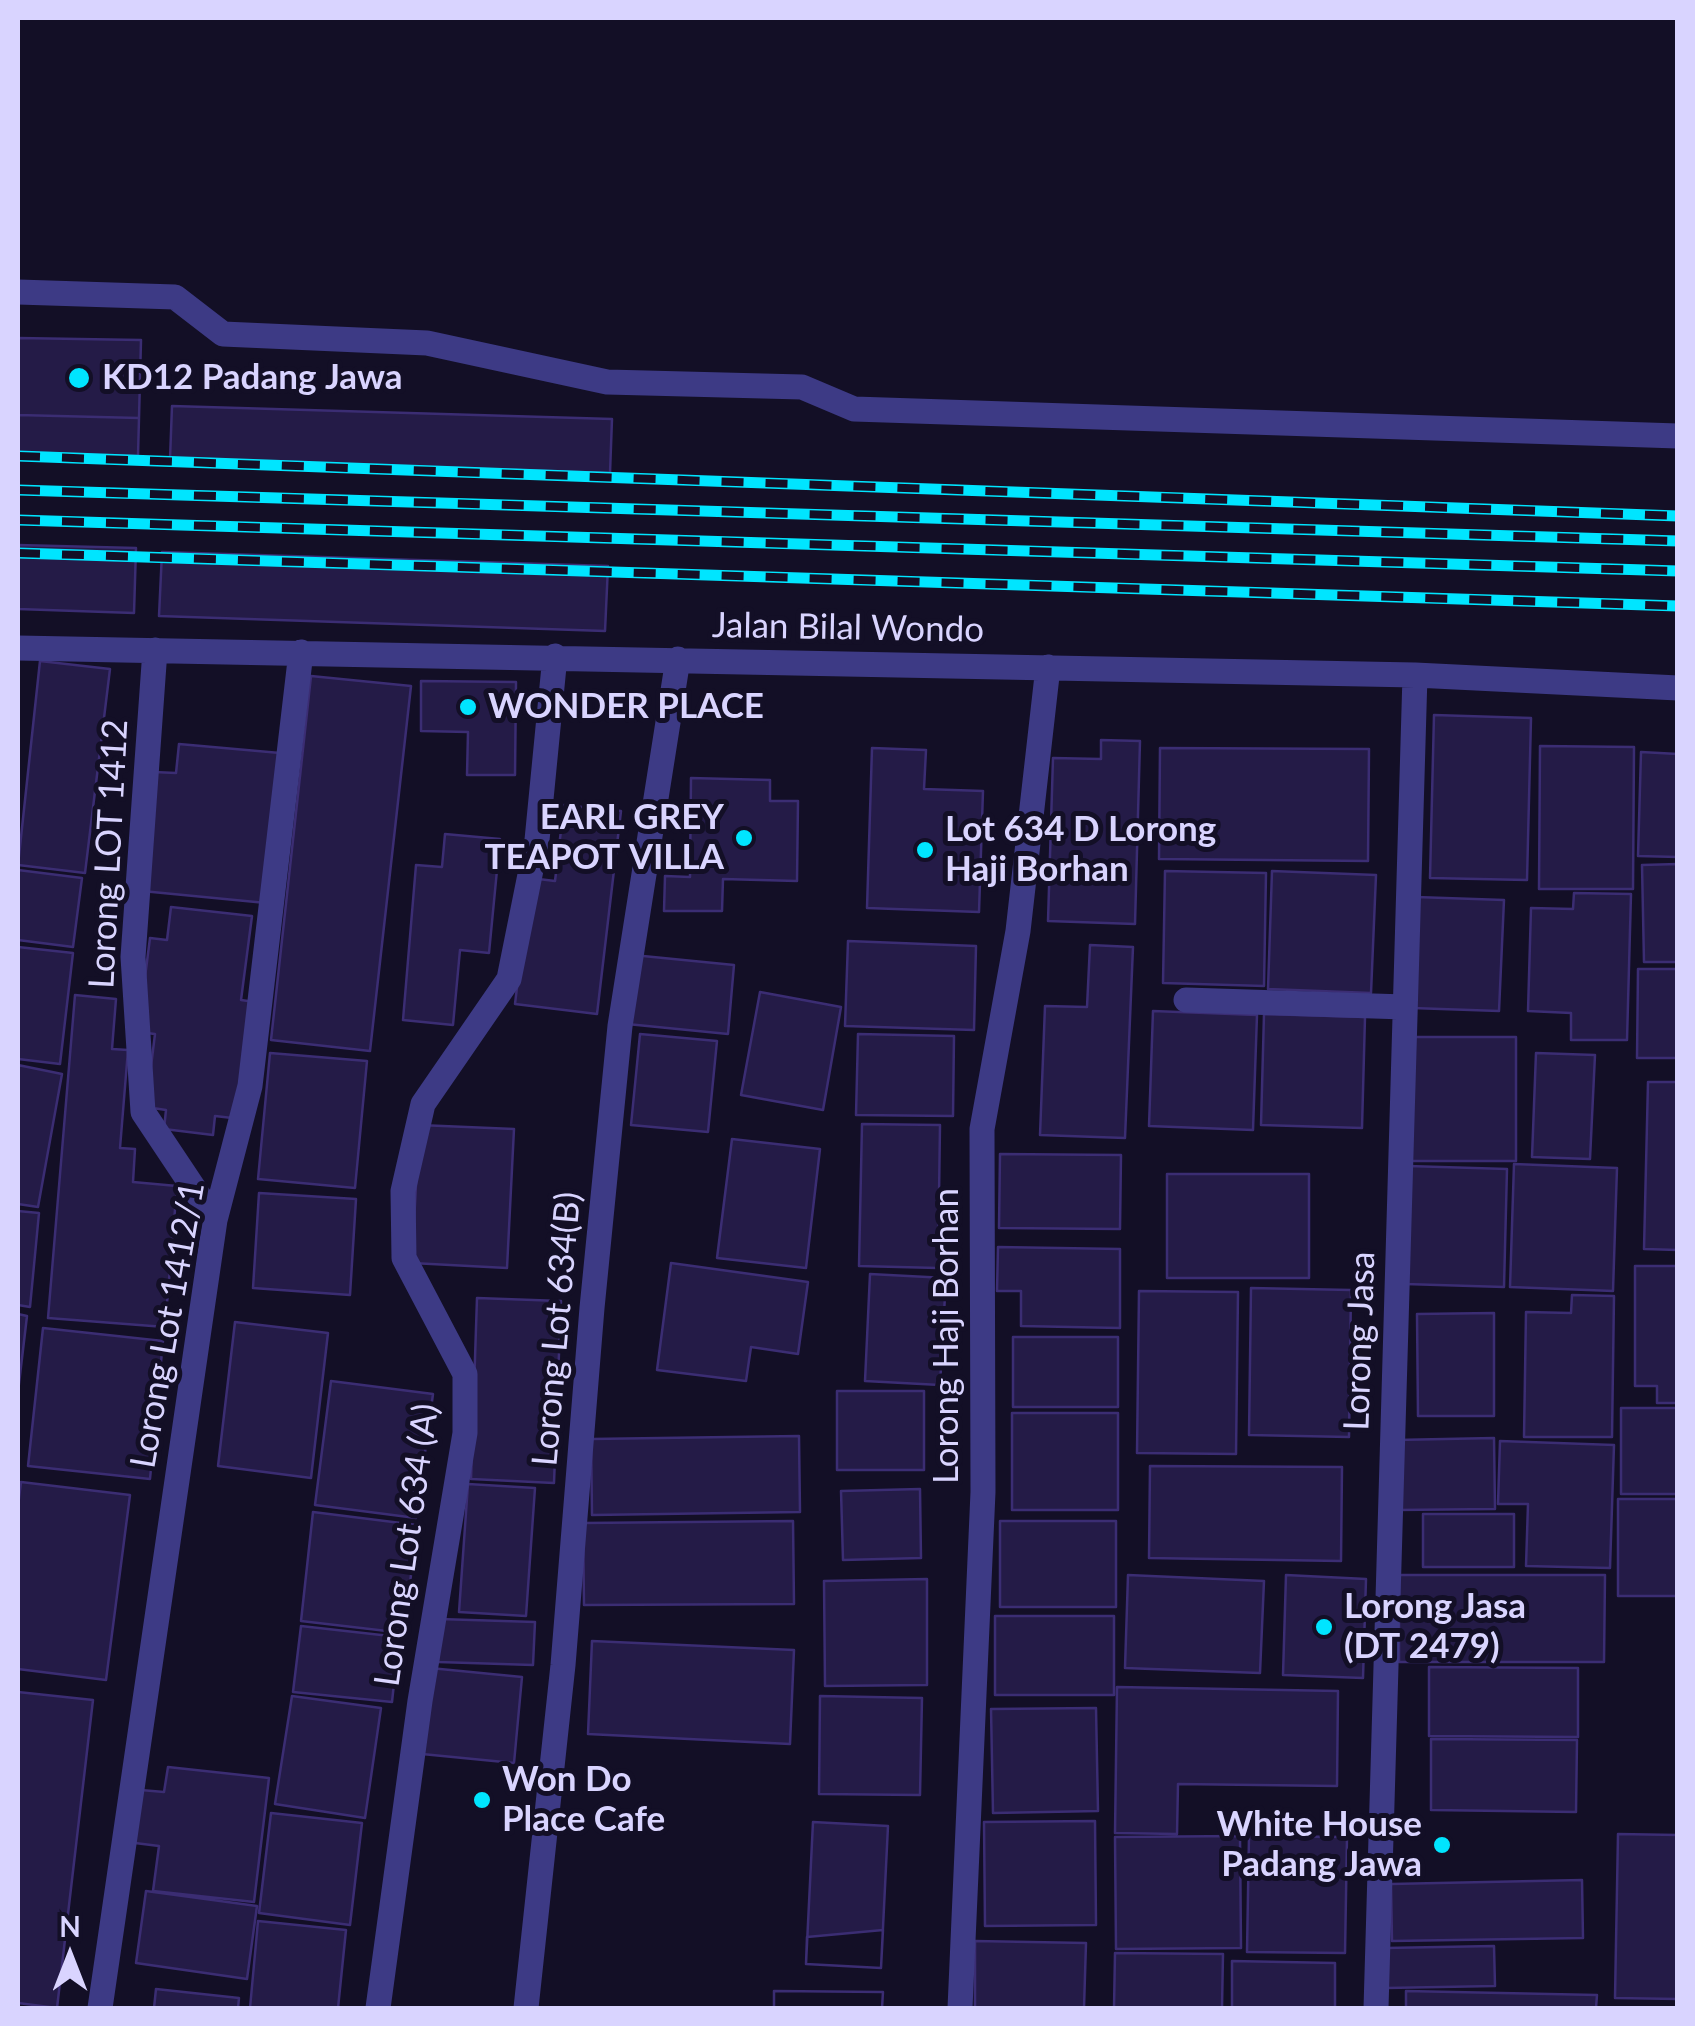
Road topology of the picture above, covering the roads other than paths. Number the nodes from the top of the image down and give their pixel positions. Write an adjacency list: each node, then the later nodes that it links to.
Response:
1 (18, 292): 2 (street)
2 (1678, 436)
3 (18, 648): 4 (street, Jalan Bilal Wondo)
4 (155, 650): 5 (street, Jalan Bilal Wondo); 13 (street, Lorong LOT 1412)
5 (301, 652): 6 (street, Jalan Bilal Wondo); 13 (street, Lorong Lot 1412/1)
6 (555, 656): 7 (street, Jalan Bilal Wondo); 15 (street, Lorong Lot 634 (A))
7 (678, 659): 8 (street, Jalan Bilal Wondo); 16 (street, Lorong Lot 634(B))
8 (1048, 667): 9 (street, Jalan Bilal Wondo); 17 (street, Lorong Haji Borhan)
9 (1415, 675): 10 (street, Jalan Bilal Wondo); 12 (street, Lorong Jasa)
10 (1678, 688)
11 (1186, 1000): 12 (street)
12 (1405, 1006): 18 (street, Lorong Jasa)
13 (214, 1220): 14 (street, Lorong Lot 1412/1)
14 (100, 2008)
15 (378, 2008)
16 (526, 2008)
17 (960, 2008)
18 (1376, 2008)

